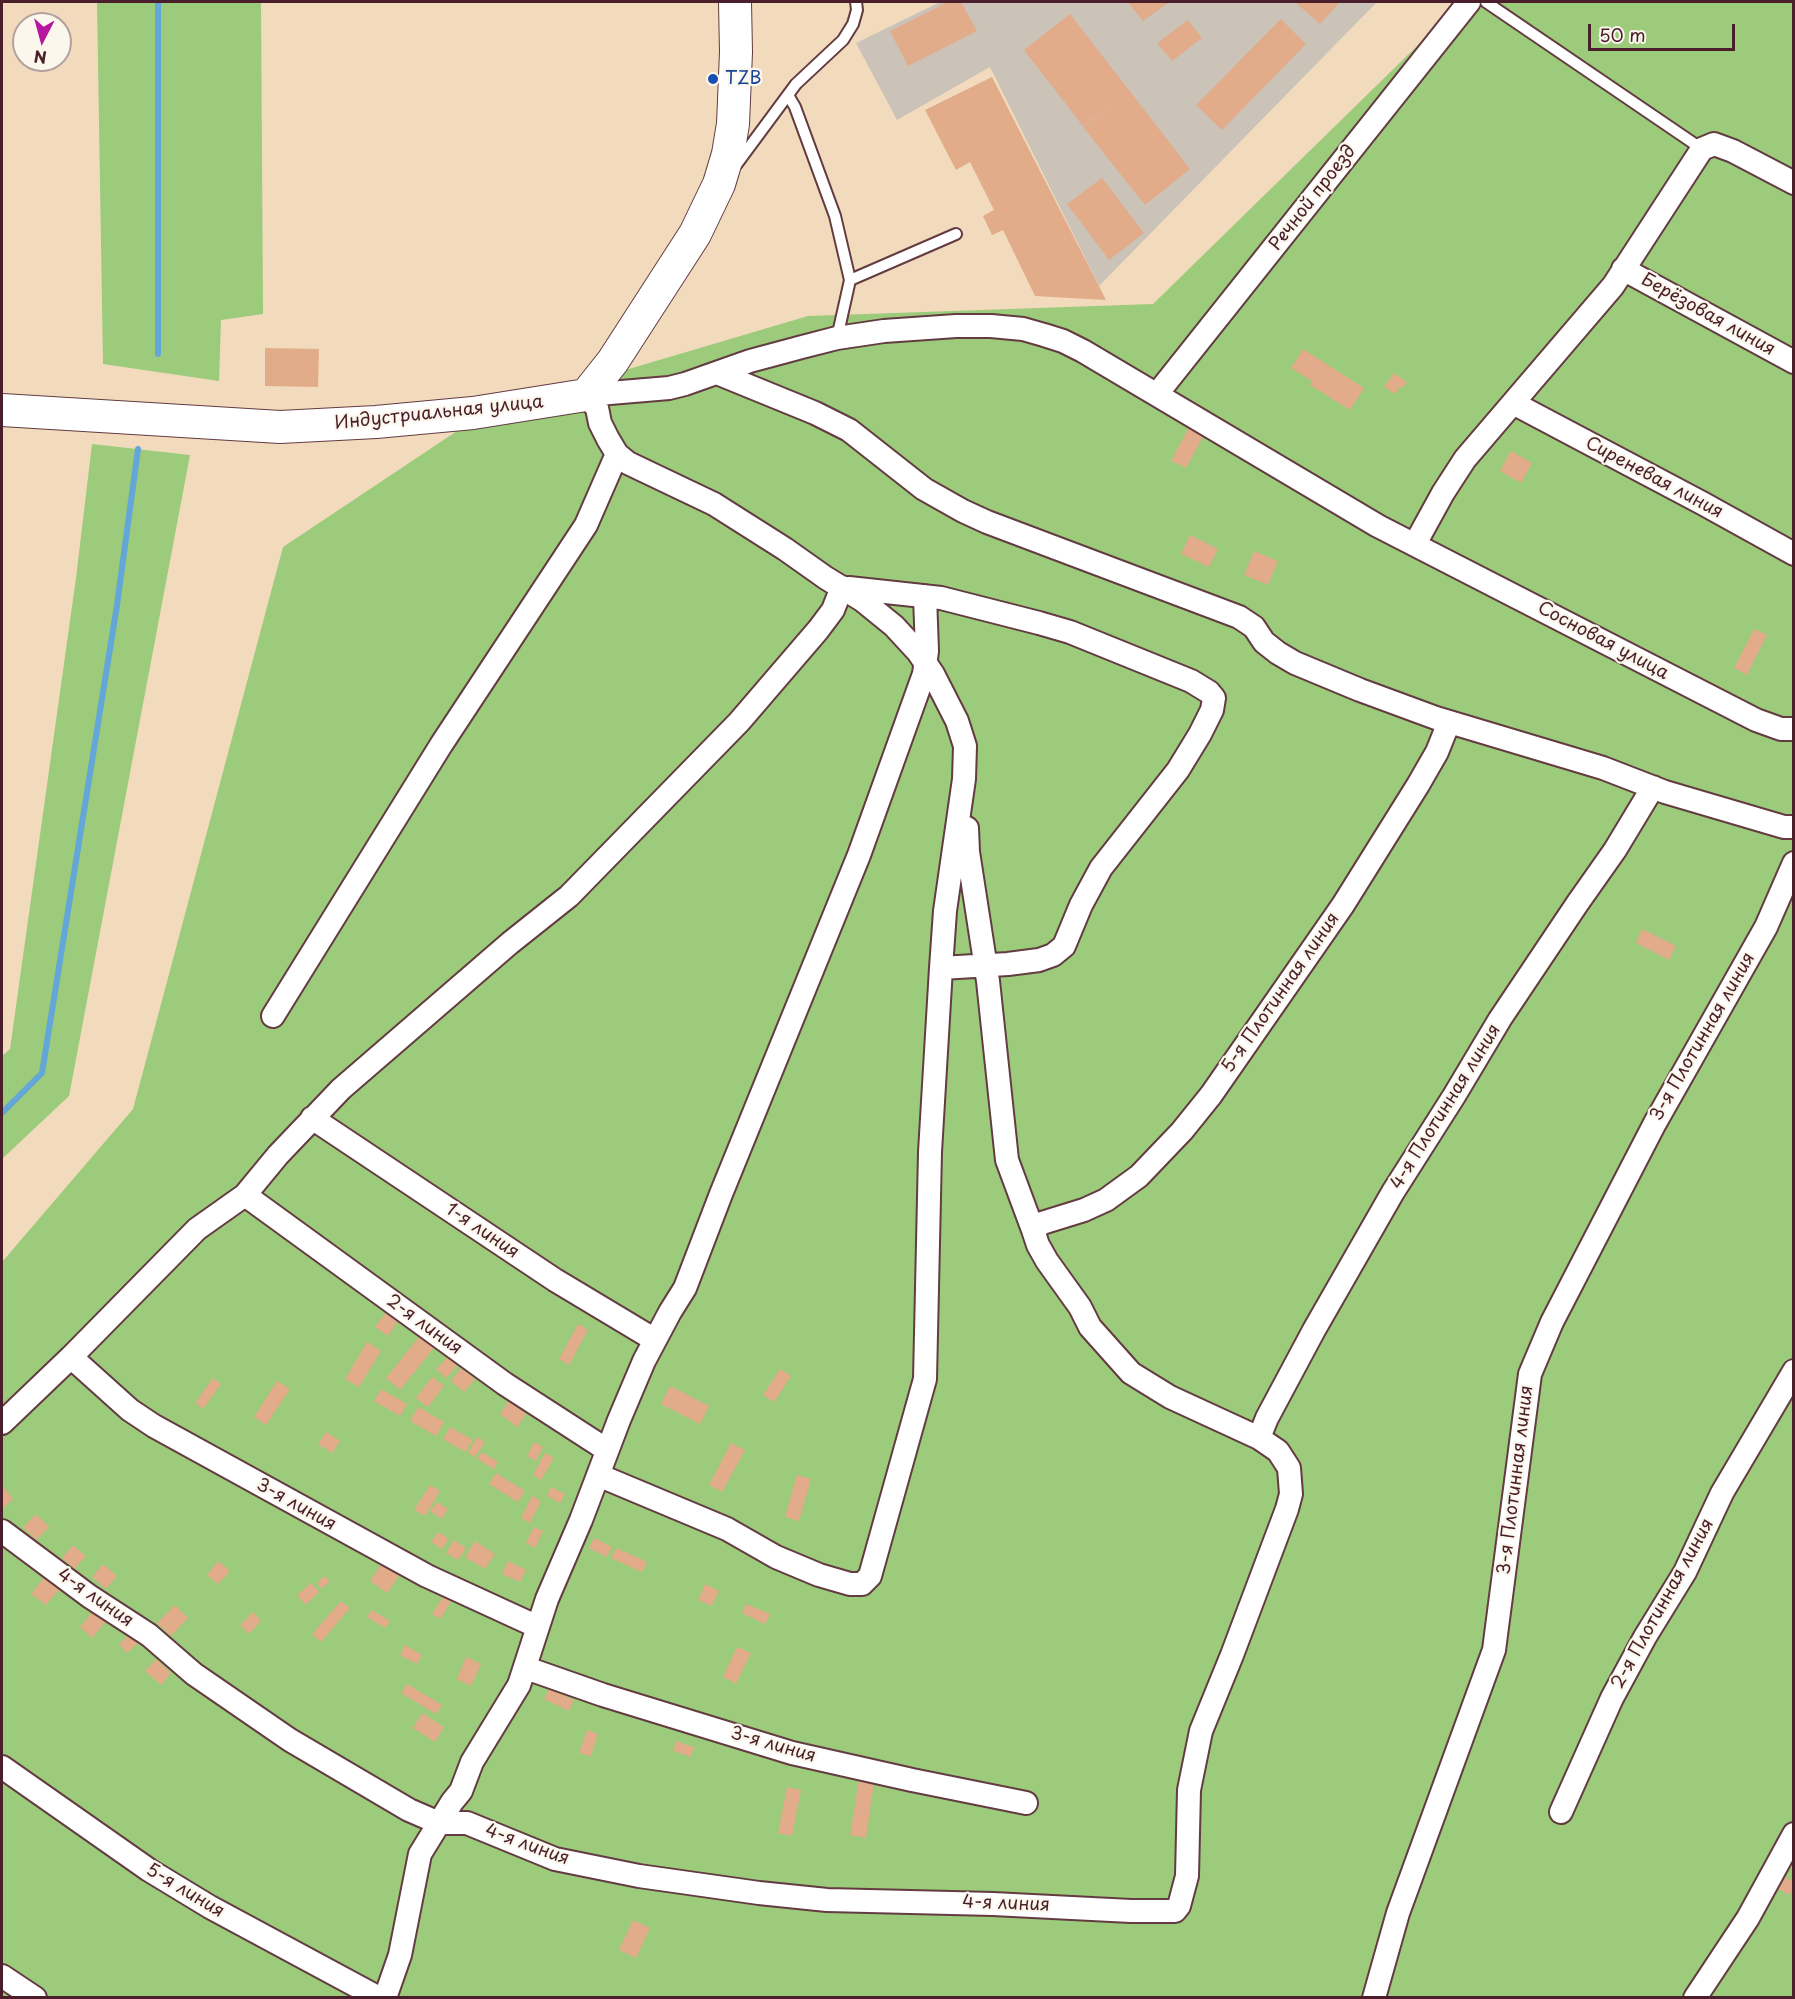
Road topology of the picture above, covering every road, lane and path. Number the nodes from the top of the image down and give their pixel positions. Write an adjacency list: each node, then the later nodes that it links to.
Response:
1 (735, 2): 8 (main road)
2 (856, 2): 5 (lane)
3 (1469, 2): 15 (street, Речной проезд)
4 (1486, 2): 6 (lane)
5 (788, 95): 8 (lane); 11 (lane)
6 (1708, 147): 7 (street); 10 (street)
7 (1794, 183)
8 (719, 184): 16 (main road)
9 (956, 234): 11 (lane)
10 (1623, 269): 13 (street, Берёзовая линия); 17 (street)
11 (850, 280): 12 (lane)
12 (837, 338): 14 (street, Сосновая улица); 15 (street, Сосновая улица)
13 (1794, 362)
14 (717, 373): 16 (street, Сосновая улица); 25 (street)
15 (1157, 394): 20 (street, Сосновая улица)
16 (586, 395): 18 (main road, Индустриальная улица); 19 (street)
17 (1513, 404): 20 (street); 21 (street, Сиреневая линия)
18 (2, 410)
19 (617, 454): 22 (street); 33 (street)
20 (1415, 544): 26 (street, Сосновая улица)
21 (1794, 554)
22 (842, 587): 23 (street); 24 (street); 34 (street)
23 (926, 596): 24 (street); 31 (street)
24 (926, 663): 27 (street); 37 (street)
25 (1449, 722): 28 (street); 36 (street, 5-я Плотинная линия)
26 (1794, 729)
27 (964, 779): 31 (street); 32 (street)
28 (1653, 787): 29 (street); 41 (street, 4-я Плотинная линия)
29 (1794, 827)
30 (1794, 862): 56 (street, 3-я Плотинная линия)
31 (986, 965): 32 (street); 36 (street)
32 (941, 968): 43 (street)
33 (273, 1016)
34 (312, 1118): 35 (street); 37 (street, 1-я линия)
35 (245, 1195): 38 (street); 42 (street, 2-я линия)
36 (1033, 1230): 41 (street)
37 (655, 1340): 42 (street)
38 (70, 1357): 40 (street); 45 (street, 3-я линия)
39 (1794, 1371): 49 (street, 2-я Плотинная линия)
40 (2, 1423)
41 (1259, 1438): 50 (street, 4-я линия)
42 (607, 1450): 43 (street)
43 (598, 1474): 45 (street)
44 (2, 1532): 50 (street, 4-я линия)
45 (538, 1627): 46 (street)
46 (526, 1668): 48 (street, 3-я линия); 50 (street)
47 (2, 1767): 54 (street, 5-я линия)
48 (1026, 1803)
49 (1561, 1812)
50 (439, 1823): 55 (street)
51 (1794, 1834): 57 (street)
52 (2, 1976): 53 (street)
53 (35, 1998)
54 (379, 1998)
55 (385, 1998)
56 (1374, 1998)
57 (1695, 1998)

